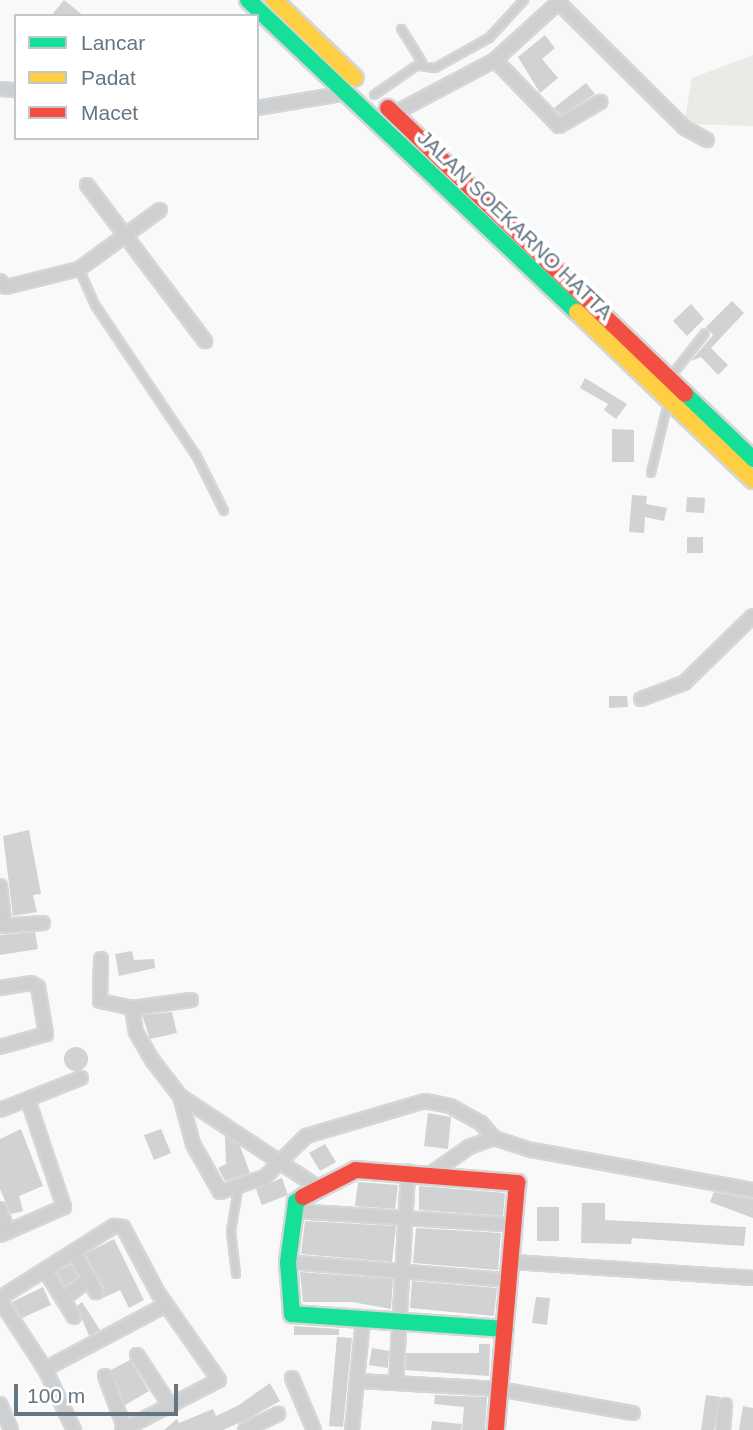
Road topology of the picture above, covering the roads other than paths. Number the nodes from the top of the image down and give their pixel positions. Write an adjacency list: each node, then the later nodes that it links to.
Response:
1 (274, 0): 9 (main road, JALAN SOEKARNO HATTA)
2 (524, 0): 7 (lane)
3 (560, 2): 6 (street); 13 (street)
4 (264, 26): 8 (main road, JALAN SOEKARNO HATTA)
5 (401, 29): 7 (lane)
6 (495, 60): 10 (street); 12 (street)
7 (420, 65): 9 (lane)
8 (348, 93): 11 (street); 22 (main road, JALAN SOEKARNO HATTA)
9 (374, 95): 12 (main road, JALAN SOEKARNO HATTA)
10 (600, 102)
11 (259, 108)
12 (393, 114): 21 (main road, JALAN SOEKARNO HATTA)
13 (707, 139)
14 (87, 185): 16 (street)
15 (160, 211): 16 (street)
16 (128, 237): 17 (street); 20 (street)
17 (79, 269): 18 (street); 26 (lane)
18 (0, 281)
19 (705, 332): 21 (lane)
20 (205, 341)
21 (669, 379): 23 (main road, JALAN SOEKARNO HATTA)
22 (668, 402): 24 (lane); 25 (main road, JALAN SOEKARNO HATTA)
23 (753, 459)
24 (650, 473)
25 (753, 480)
26 (224, 511)
27 (753, 616): 28 (street)
28 (641, 699)
29 (0, 886): 31 (street)
30 (43, 923): 31 (street)
31 (3, 926)
32 (101, 959): 35 (street)
33 (0, 988): 36 (street)
34 (191, 1000): 35 (street)
35 (132, 1008): 38 (street)
36 (0, 1047)
37 (81, 1078): 39 (street)
38 (180, 1096): 42 (street); 46 (street)
39 (28, 1100): 40 (street); 52 (street)
40 (0, 1110)
41 (494, 1138): 42 (street); 44 (street); 47 (street)
42 (278, 1162): 45 (street); 46 (street)
43 (408, 1171): 44 (main road); 45 (main road); 50 (street)
44 (432, 1173): 51 (main road)
45 (316, 1186): 49 (main road)
46 (238, 1190): 58 (lane)
47 (753, 1190)
48 (0, 1209): 52 (street)
49 (293, 1211): 50 (street); 54 (main road)
50 (403, 1221): 51 (street); 57 (street)
51 (514, 1225): 55 (main road)
52 (4, 1233)
53 (74, 1252): 56 (street); 60 (street); 65 (street)
54 (288, 1262): 57 (street); 67 (main road)
55 (513, 1262): 59 (street); 61 (main road)
56 (46, 1270): 63 (street); 64 (street)
57 (401, 1271): 61 (street); 68 (street)
58 (236, 1273)
59 (753, 1278)
60 (90, 1279): 62 (street); 64 (street)
61 (508, 1280): 69 (main road)
62 (96, 1292)
63 (0, 1299): 71 (street)
64 (63, 1300): 66 (street)
65 (166, 1305): 71 (street); 79 (street)
66 (74, 1317)
67 (363, 1319): 68 (main road); 74 (street)
68 (398, 1322): 69 (main road); 75 (street)
69 (504, 1329): 76 (main road)
70 (137, 1355): 79 (street)
71 (45, 1369): 85 (street)
72 (105, 1377): 82 (street)
73 (292, 1378): 86 (street)
74 (359, 1381): 75 (street); 87 (street)
75 (396, 1382): 76 (street)
76 (499, 1389): 80 (street); 88 (main road)
77 (725, 1405): 89 (street)
78 (1, 1407): 84 (street)
79 (171, 1407): 82 (street)
80 (633, 1413)
81 (278, 1414): 83 (street)
82 (124, 1429)
83 (249, 1429)
84 (11, 1430)
85 (74, 1430)
86 (314, 1430)
87 (352, 1430)
88 (496, 1430)
89 (723, 1430)

